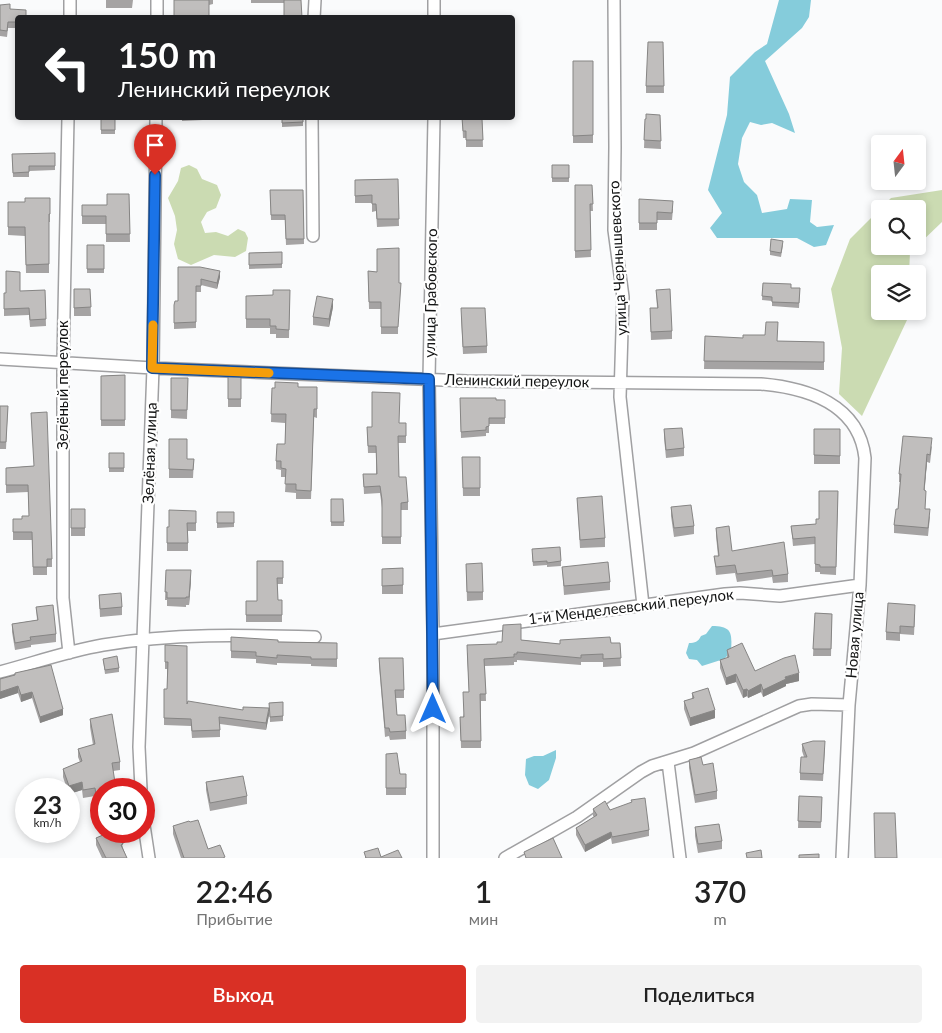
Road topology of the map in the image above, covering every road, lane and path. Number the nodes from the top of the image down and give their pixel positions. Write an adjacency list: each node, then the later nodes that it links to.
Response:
1 (70, 0): 6 (street)
2 (157, 0): 7 (street)
3 (315, 0): 8 (street)
4 (434, 0): 9 (street)
5 (614, 0): 19 (street, улица Чернышевского)
6 (70, 15)
7 (157, 15)
8 (314, 15)
9 (434, 15)
10 (68, 120): 16 (street, Зелёный переулок)
11 (156, 120): 17 (street, Зелёная улица)
12 (312, 120): 14 (street)
13 (434, 120): 18 (street, улица Грабовского)
14 (313, 236)
15 (0, 359): 16 (street, Ленинский переулок)
16 (62, 362): 17 (street, Ленинский переулок); 26 (street, Зелёный переулок)
17 (152, 368): 18 (street, Ленинский переулок); 25 (street, Зелёная улица)
18 (429, 379): 19 (street, Ленинский переулок); 23 (street, улица Грабовского)
19 (620, 383): 20 (street, Ленинский переулок); 22 (street, улица Чернышевского)
20 (847, 417): 21 (street, Новая улица)
21 (860, 585): 22 (street, 1-й Менделеевский переулок); 28 (street, Новая улица)
22 (643, 605): 23 (street, 1-й Менделеевский переулок)
23 (433, 634): 33 (street, улица Грабовского)
24 (315, 637): 25 (street)
25 (144, 640): 26 (street); 30 (street, Зелёная улица)
26 (69, 653): 27 (street)
27 (0, 672)
28 (849, 705): 29 (street); 36 (street, Новая улица)
29 (668, 762): 34 (street); 35 (street)
30 (140, 778)
31 (147, 843): 32 (street)
32 (149, 858)
33 (433, 858)
34 (505, 858)
35 (680, 858)
36 (842, 858)

